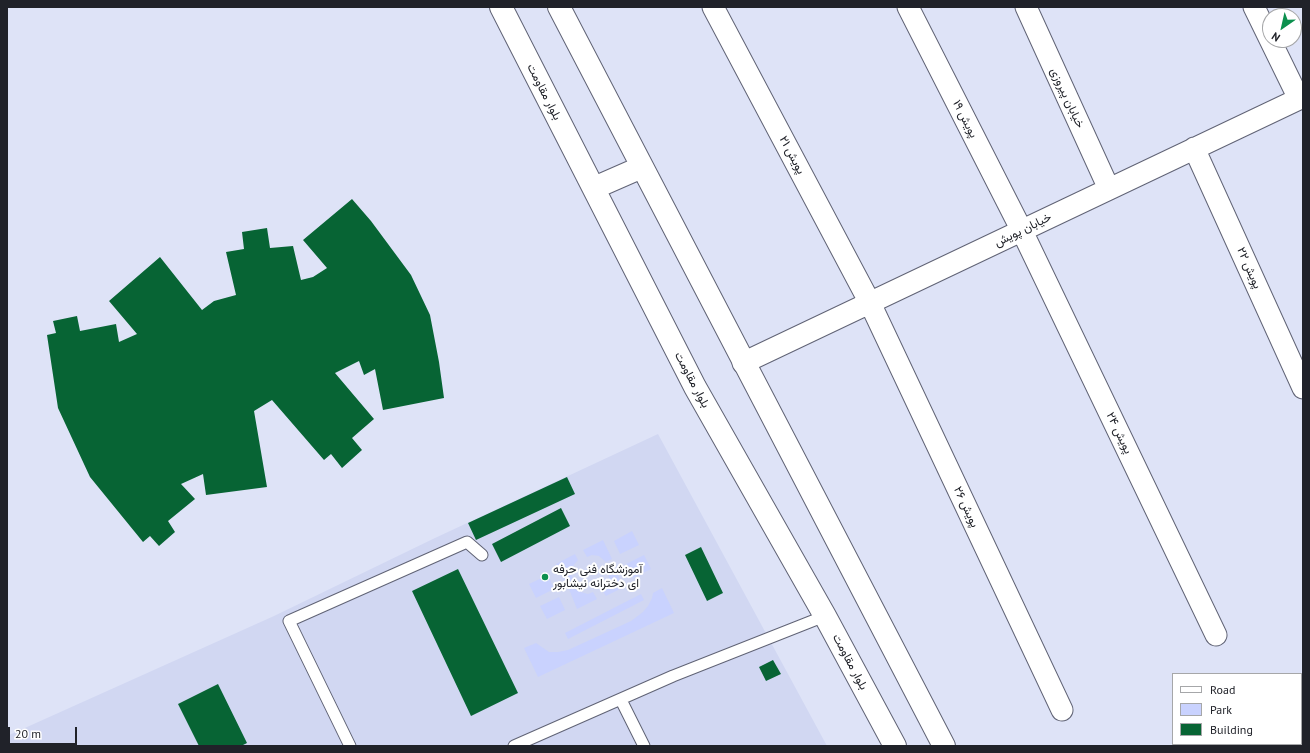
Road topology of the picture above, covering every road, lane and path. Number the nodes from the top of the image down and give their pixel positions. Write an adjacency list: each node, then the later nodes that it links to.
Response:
1 (501, 7): 10 (street, بلوار مقاومت)
2 (558, 7): 9 (street)
3 (713, 7): 13 (street, پویش ۲۱)
4 (908, 7): 12 (street, پویش ۱۹)
5 (1026, 7): 11 (street, خیابان پیروزی)
6 (1254, 7): 7 (street)
7 (1301, 98): 8 (street, خیابان پویش)
8 (1194, 148): 11 (street, خیابان پویش); 15 (street, پویش ۲۲)
9 (642, 167): 10 (street); 14 (street)
10 (594, 188): 17 (street, بلوار مقاومت)
11 (1109, 189): 12 (street, خیابان پویش)
12 (1022, 231): 13 (street, خیابان پویش); 18 (street, پویش ۲۴)
13 (870, 303): 14 (street, خیابان پویش); 20 (street, پویش ۲۶)
14 (743, 363): 25 (street)
15 (1303, 388)
16 (482, 555): 21 (lane)
17 (825, 616): 19 (lane); 24 (street, بلوار مقاومت)
18 (1216, 635)
19 (620, 700): 22 (lane); 23 (lane)
20 (1062, 710)
21 (350, 746)
22 (514, 746)
23 (644, 746)
24 (895, 746)
25 (944, 746)

